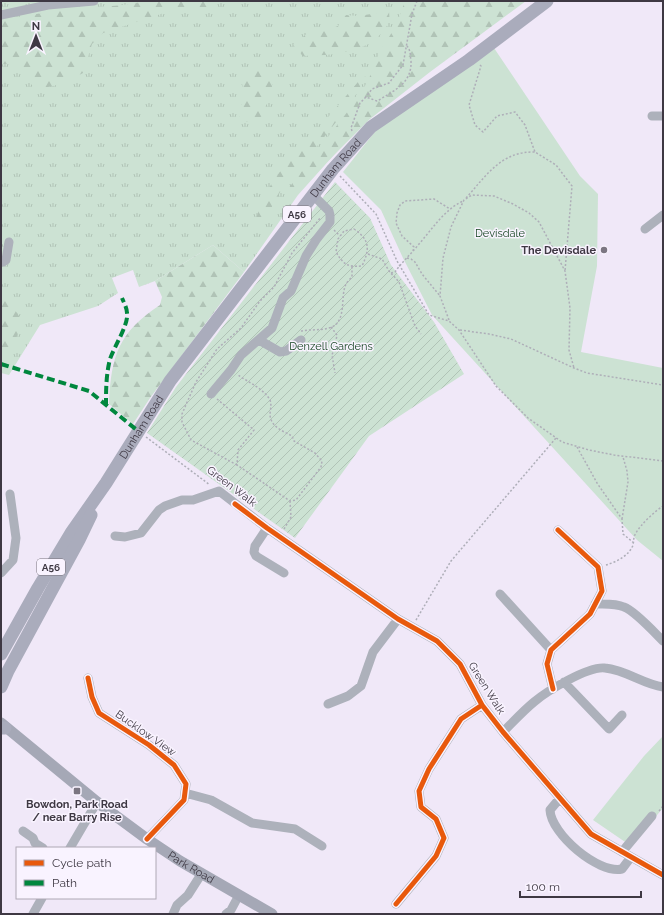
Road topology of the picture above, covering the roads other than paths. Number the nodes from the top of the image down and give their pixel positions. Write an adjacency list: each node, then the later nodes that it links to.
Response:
1 (94, 1): 3 (street)
2 (546, 1): 6 (highway, Dunham Road / A56)
3 (1, 15)
4 (652, 116): 5 (street)
5 (663, 116)
6 (312, 194): 12 (street); 14 (highway, Dunham Road / A56)
7 (663, 215): 8 (street)
8 (645, 228)
9 (8, 242): 10 (street)
10 (1, 261)
11 (301, 336): 12 (street)
12 (259, 340): 13 (street)
13 (211, 394)
14 (106, 483): 26 (highway, Dunham Road / A56); 27 (highway, Dunham Road / A56)
15 (10, 494): 19 (street)
16 (267, 528): 18 (street, Green Walk); 20 (street); 23 (street, Green Walk)
17 (558, 530): 22 (street)
18 (115, 536)
19 (1, 573)
20 (284, 573)
21 (500, 594): 25 (street)
22 (595, 604): 24 (street); 25 (street)
23 (398, 619): 33 (street); 34 (street, Green Walk)
24 (663, 641)
25 (551, 650): 32 (street)
26 (1, 654)
27 (4, 672): 30 (highway, Dunham Road / A56)
28 (88, 678): 38 (street, Bucklow View)
29 (564, 682): 31 (street); 32 (street); 35 (street)
30 (1, 687)
31 (663, 688)
32 (553, 689): 37 (street)
33 (328, 704)
34 (482, 705): 37 (street, Green Walk); 53 (street)
35 (622, 715)
36 (2, 726): 40 (main road, Park Road)
37 (503, 732): 39 (street, Green Walk)
38 (185, 793): 43 (street); 44 (street)
39 (560, 798): 47 (street, Green Walk); 48 (street)
40 (97, 802): 43 (main road, Park Road); 46 (street)
41 (652, 816): 47 (street)
42 (23, 831): 45 (street)
43 (147, 839): 49 (main road, Park Road)
44 (322, 846)
45 (41, 847)
46 (71, 847)
47 (622, 852): 48 (street, Green Walk)
48 (631, 857): 50 (street, Green Walk)
49 (202, 873): 51 (main road, Park Road); 55 (street)
50 (663, 875)
51 (239, 895): 56 (street); 57 (main road, Park Road)
52 (41, 899): 54 (street)
53 (396, 904)
54 (33, 914)
55 (173, 914)
56 (226, 914)
57 (272, 914)

